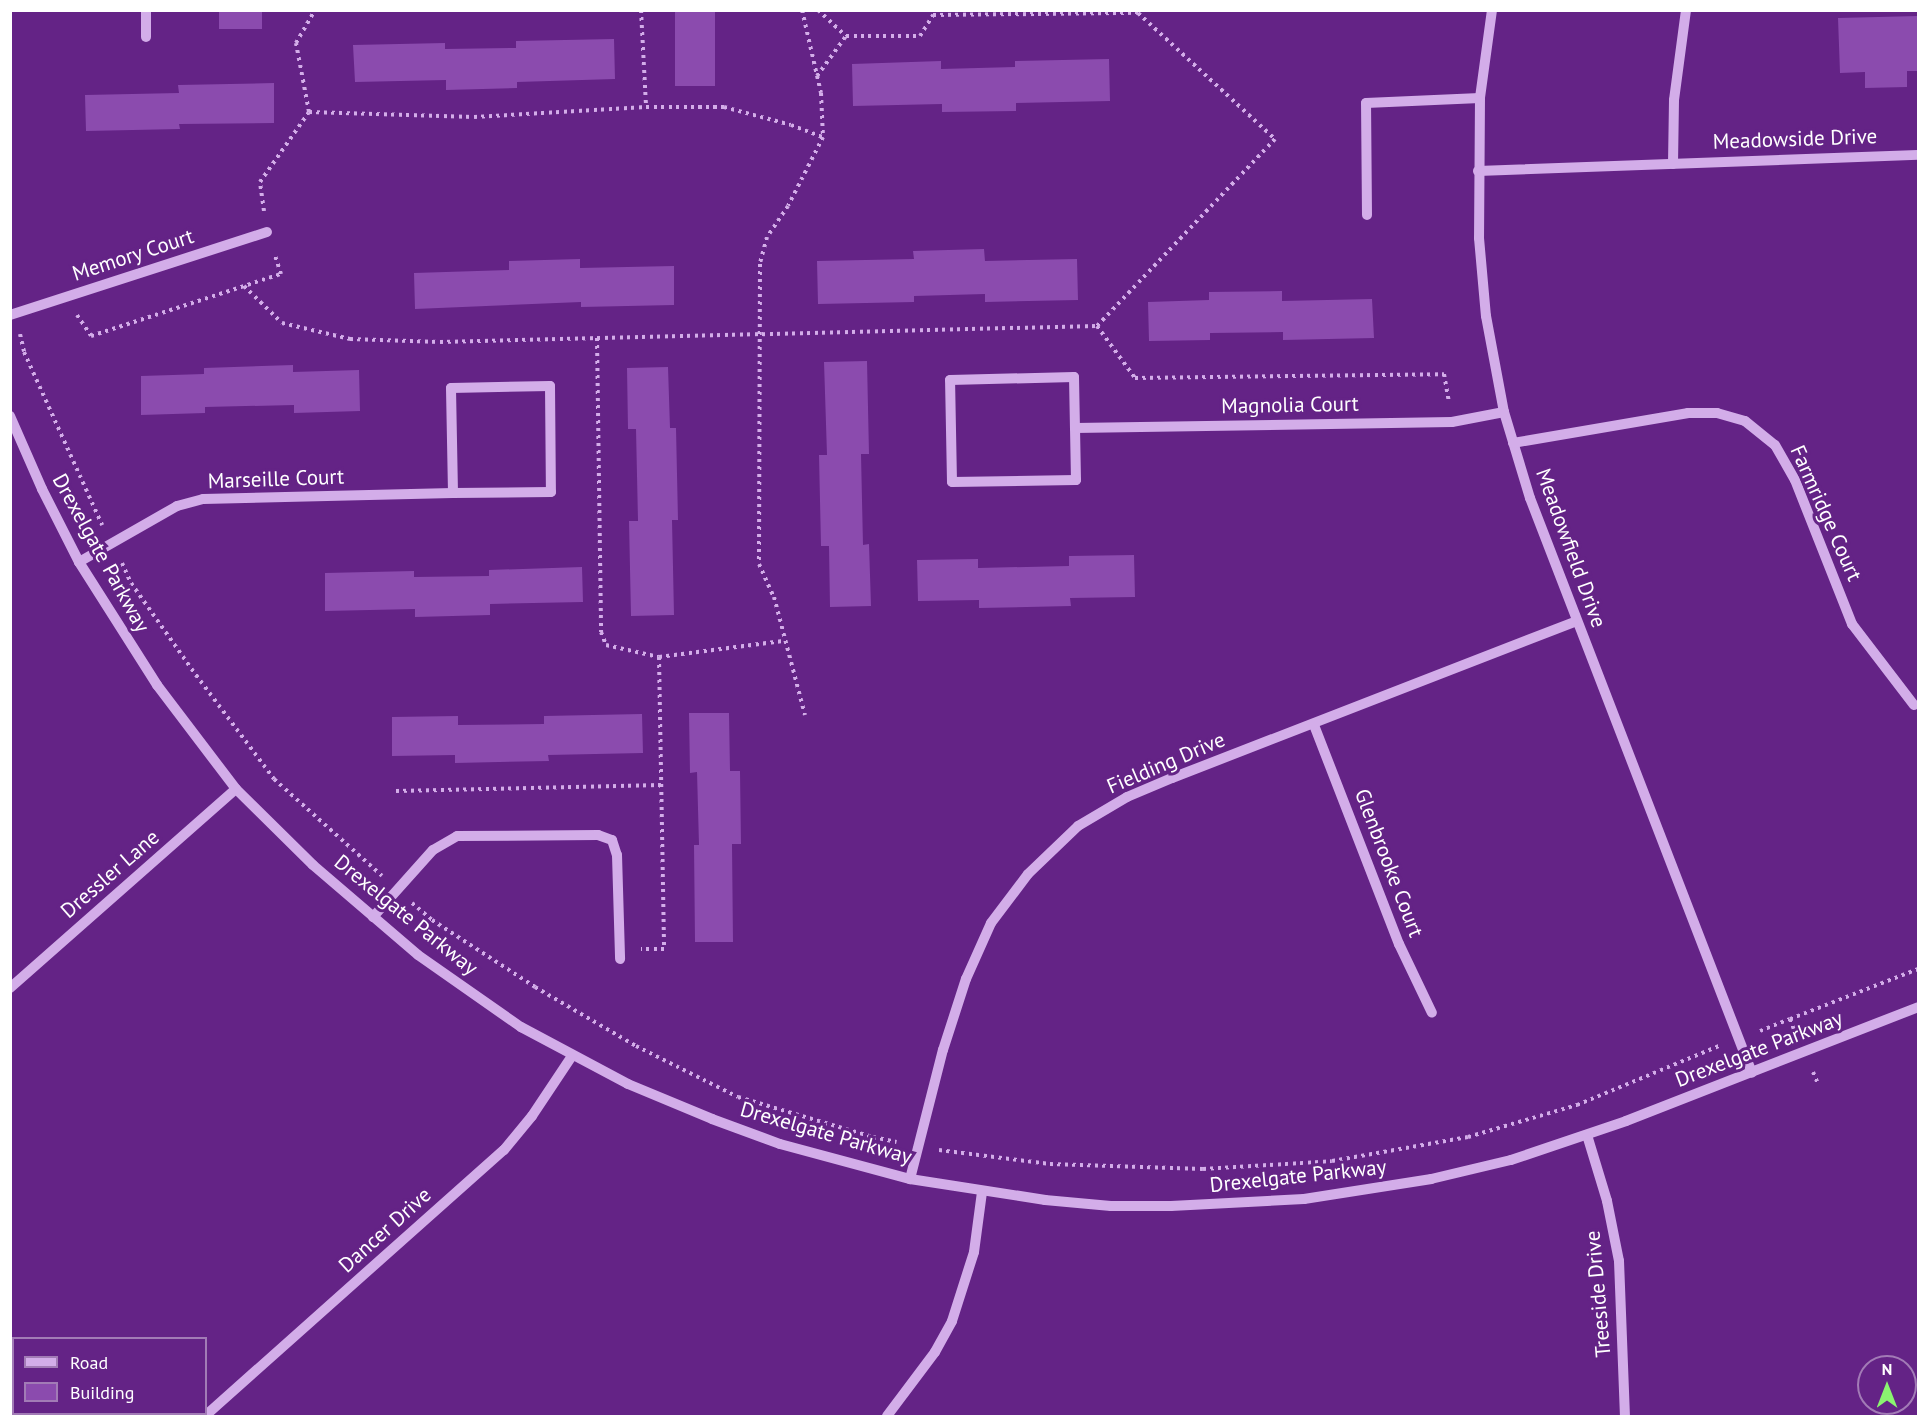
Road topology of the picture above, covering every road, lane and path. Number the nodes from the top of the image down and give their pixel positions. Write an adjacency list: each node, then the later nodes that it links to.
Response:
1 (146, 10): 9 (street)
2 (641, 10): 12 (path)
3 (802, 10): 10 (path)
4 (818, 10): 8 (path)
5 (1492, 10): 11 (street, Meadowfield Drive)
6 (1686, 10): 16 (street)
7 (1138, 12): 8 (path); 22 (path)
8 (846, 36): 10 (path)
9 (146, 38)
10 (817, 76): 14 (path)
11 (1480, 98): 17 (street, Meadowfield Drive); 18 (street)
12 (646, 107): 13 (path); 14 (path)
13 (309, 112)
14 (823, 137): 23 (path)
15 (1918, 154): 16 (street, Meadowside Drive)
16 (1672, 164): 17 (street, Meadowside Drive)
17 (1478, 171): 26 (street, Meadowfield Drive)
18 (1367, 215)
19 (267, 232): 21 (street, Memory Court)
20 (244, 286): 24 (path)
21 (10, 315)
22 (1097, 326): 23 (path); 28 (path)
23 (759, 334): 24 (path); 37 (path)
24 (597, 338): 38 (path)
25 (24, 352): 33 (path)
26 (1504, 412): 28 (street, Magnolia Court); 31 (street, Meadowfield Drive)
27 (10, 416): 30 (street, Drexelgate Parkway)
28 (1452, 422): 29 (street, Magnolia Court)
29 (1075, 428): 29 (street)
30 (15, 441): 34 (street, Drexelgate Parkway)
31 (1513, 444): 36 (street, Meadowfield Drive); 39 (street, Farmridge Court)
32 (453, 493): 32 (street, Marseille Court); 34 (street, Marseille Court)
33 (93, 508)
34 (79, 562): 43 (street, Drexelgate Parkway)
35 (131, 583): 45 (path)
36 (1577, 621): 41 (street, Fielding Drive); 56 (street, Meadowfield Drive)
37 (783, 640): 38 (path); 40 (path)
38 (659, 657): 42 (path)
39 (1914, 705)
40 (805, 715)
41 (1314, 724): 52 (street, Glenbrooke Court); 60 (street, Fielding Drive)
42 (662, 785): 44 (path); 48 (path)
43 (236, 789): 46 (street, Drexelgate Parkway); 50 (street, Dressler Lane)
44 (396, 791)
45 (361, 859)
46 (374, 917): 48 (street); 55 (street, Drexelgate Parkway)
47 (432, 921): 58 (path)
48 (619, 954)
49 (1918, 969): 53 (path)
50 (10, 988)
51 (1918, 1007): 56 (street, Drexelgate Parkway)
52 (1432, 1013)
53 (1790, 1019)
54 (1697, 1054): 59 (path)
55 (572, 1056): 60 (street, Drexelgate Parkway); 62 (street, Dancer Drive)
56 (1752, 1073): 57 (street, Drexelgate Parkway)
57 (1587, 1135): 61 (street, Drexelgate Parkway); 64 (street, Treeside Drive)
58 (873, 1137)
59 (969, 1156)
60 (910, 1179): 61 (street, Drexelgate Parkway)
61 (982, 1192): 63 (street)
62 (207, 1414)
63 (887, 1416)
64 (1625, 1416)

